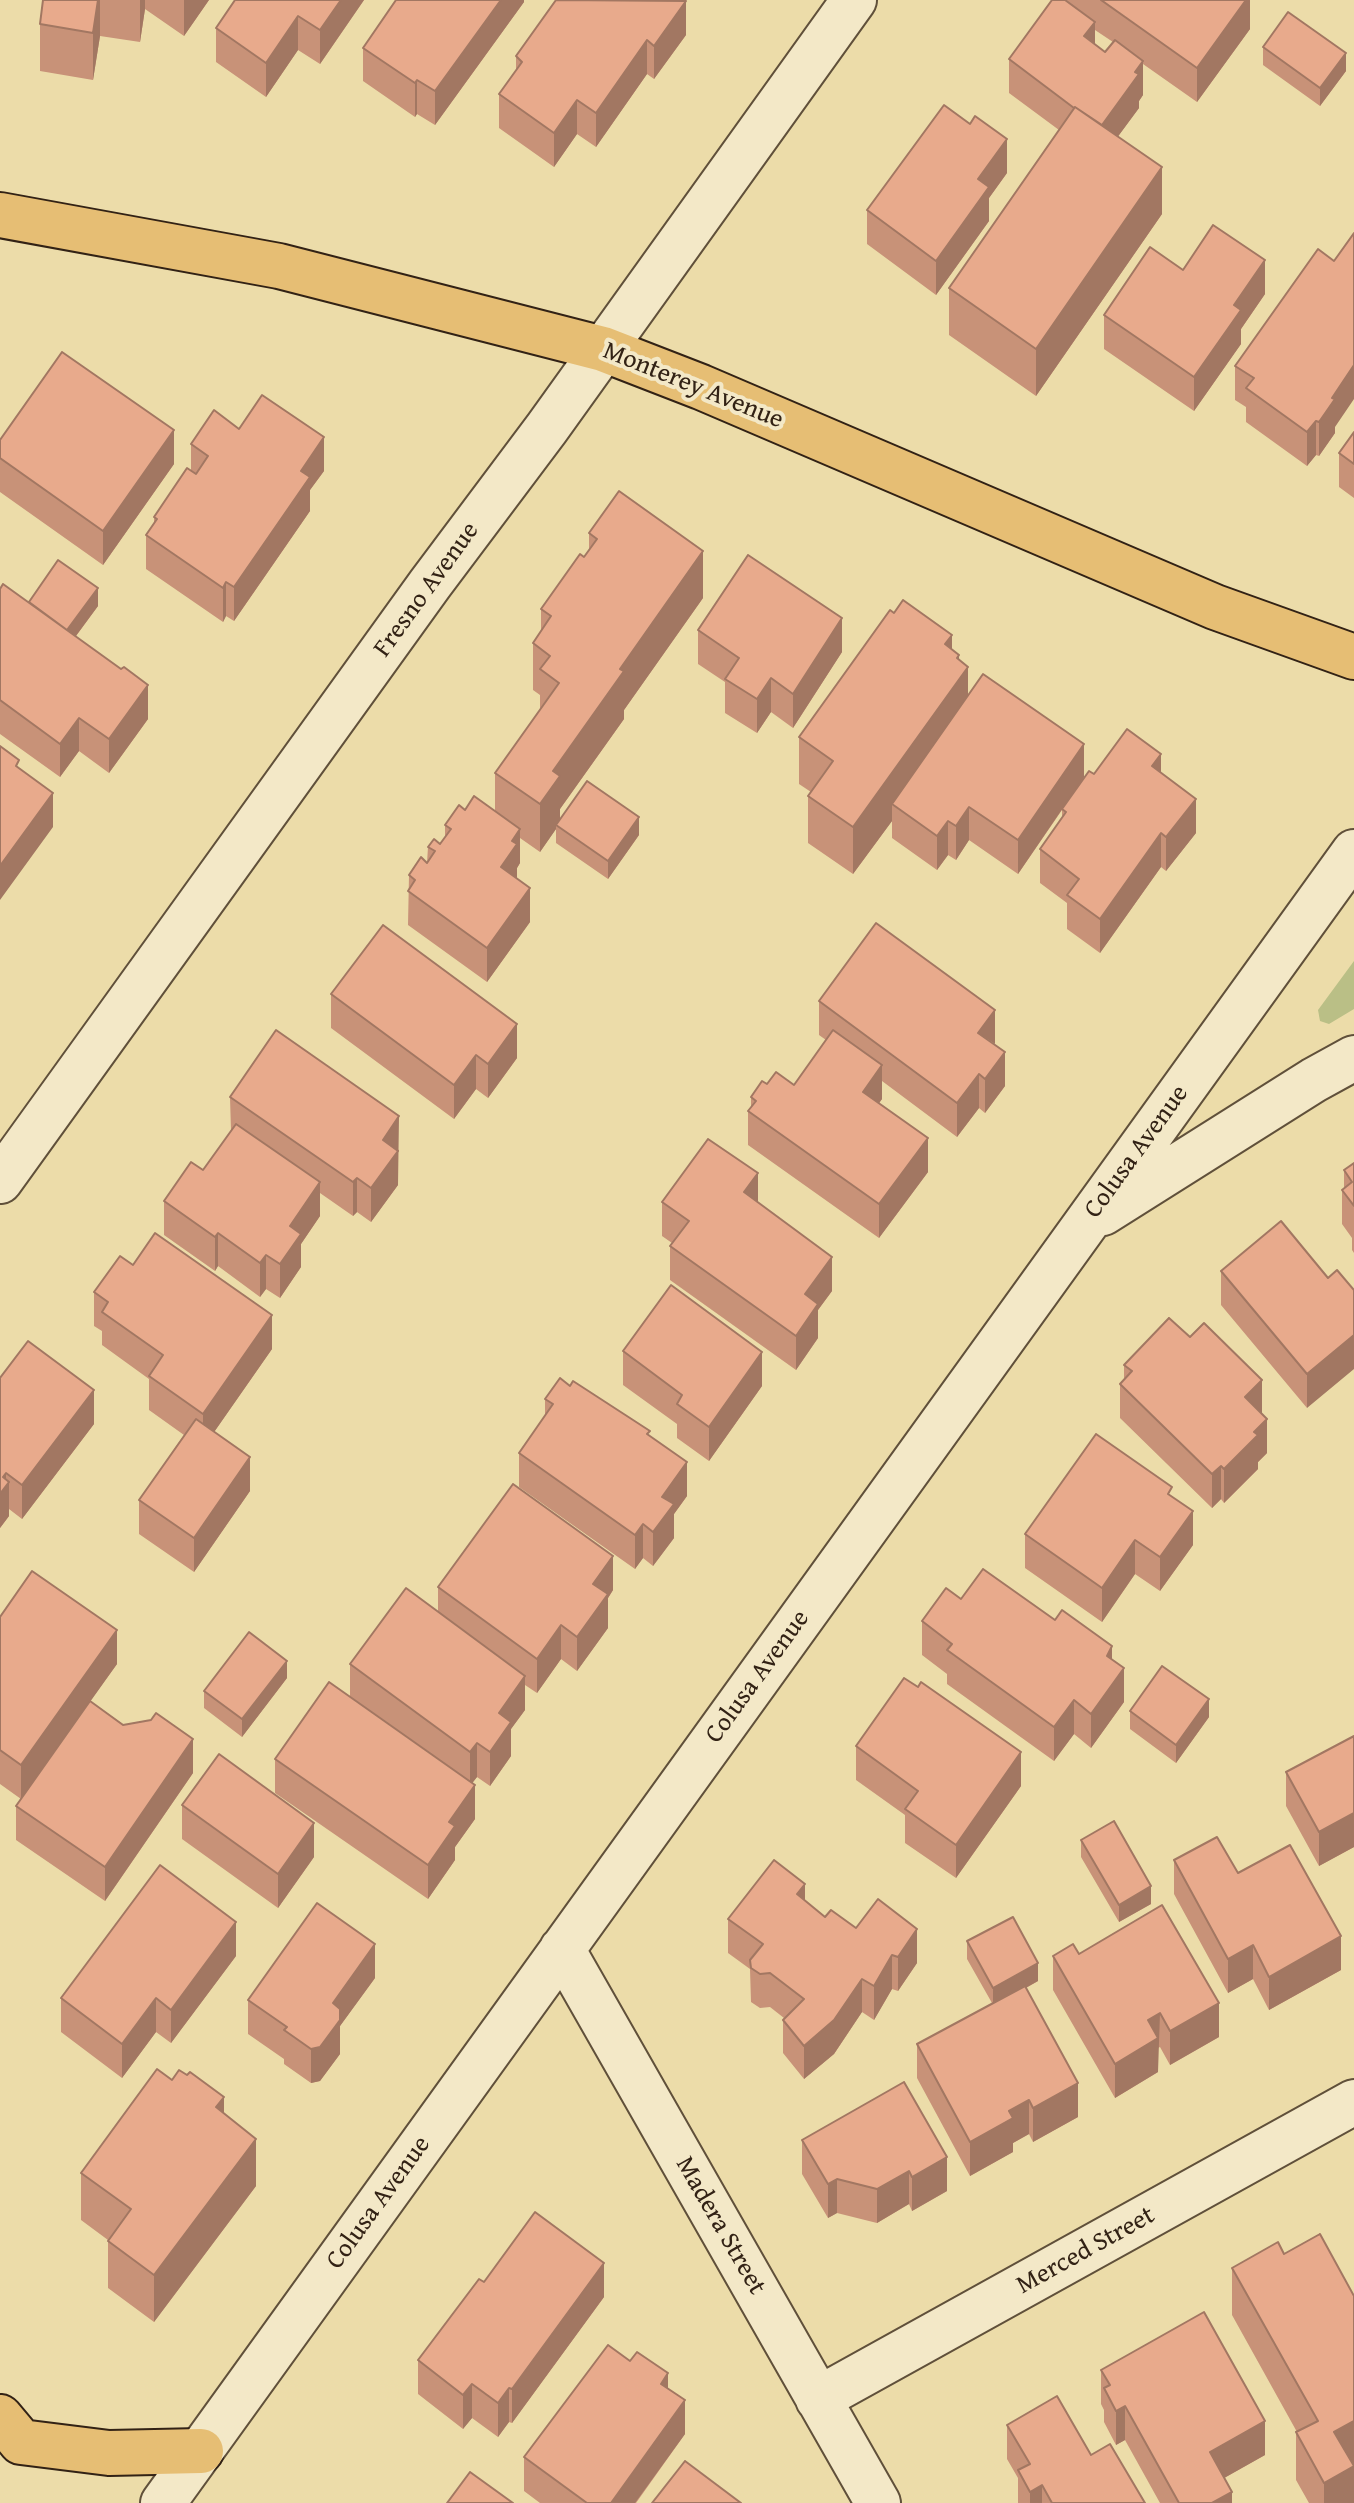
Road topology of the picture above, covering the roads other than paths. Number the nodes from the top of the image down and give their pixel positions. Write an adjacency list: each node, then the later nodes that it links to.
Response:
1 (854, 0): 3 (street, Fresno Avenue)
2 (0, 215): 3 (main road, Monterey Avenue)
3 (603, 349): 4 (main road, Monterey Avenue); 7 (street, Fresno Avenue)
4 (1354, 657)
5 (1354, 852): 8 (street, Colusa Avenue)
6 (1354, 1058): 8 (street)
7 (0, 1181)
8 (1084, 1225): 9 (street, Colusa Avenue)
9 (562, 1949): 11 (street, Madera Street); 13 (street, Colusa Avenue)
10 (1354, 2102): 11 (street, Merced Street)
11 (818, 2399): 15 (street, Madera Street)
12 (0, 2417): 13 (main road)
13 (201, 2451): 14 (street, Colusa Avenue)
14 (163, 2503)
15 (878, 2503)

